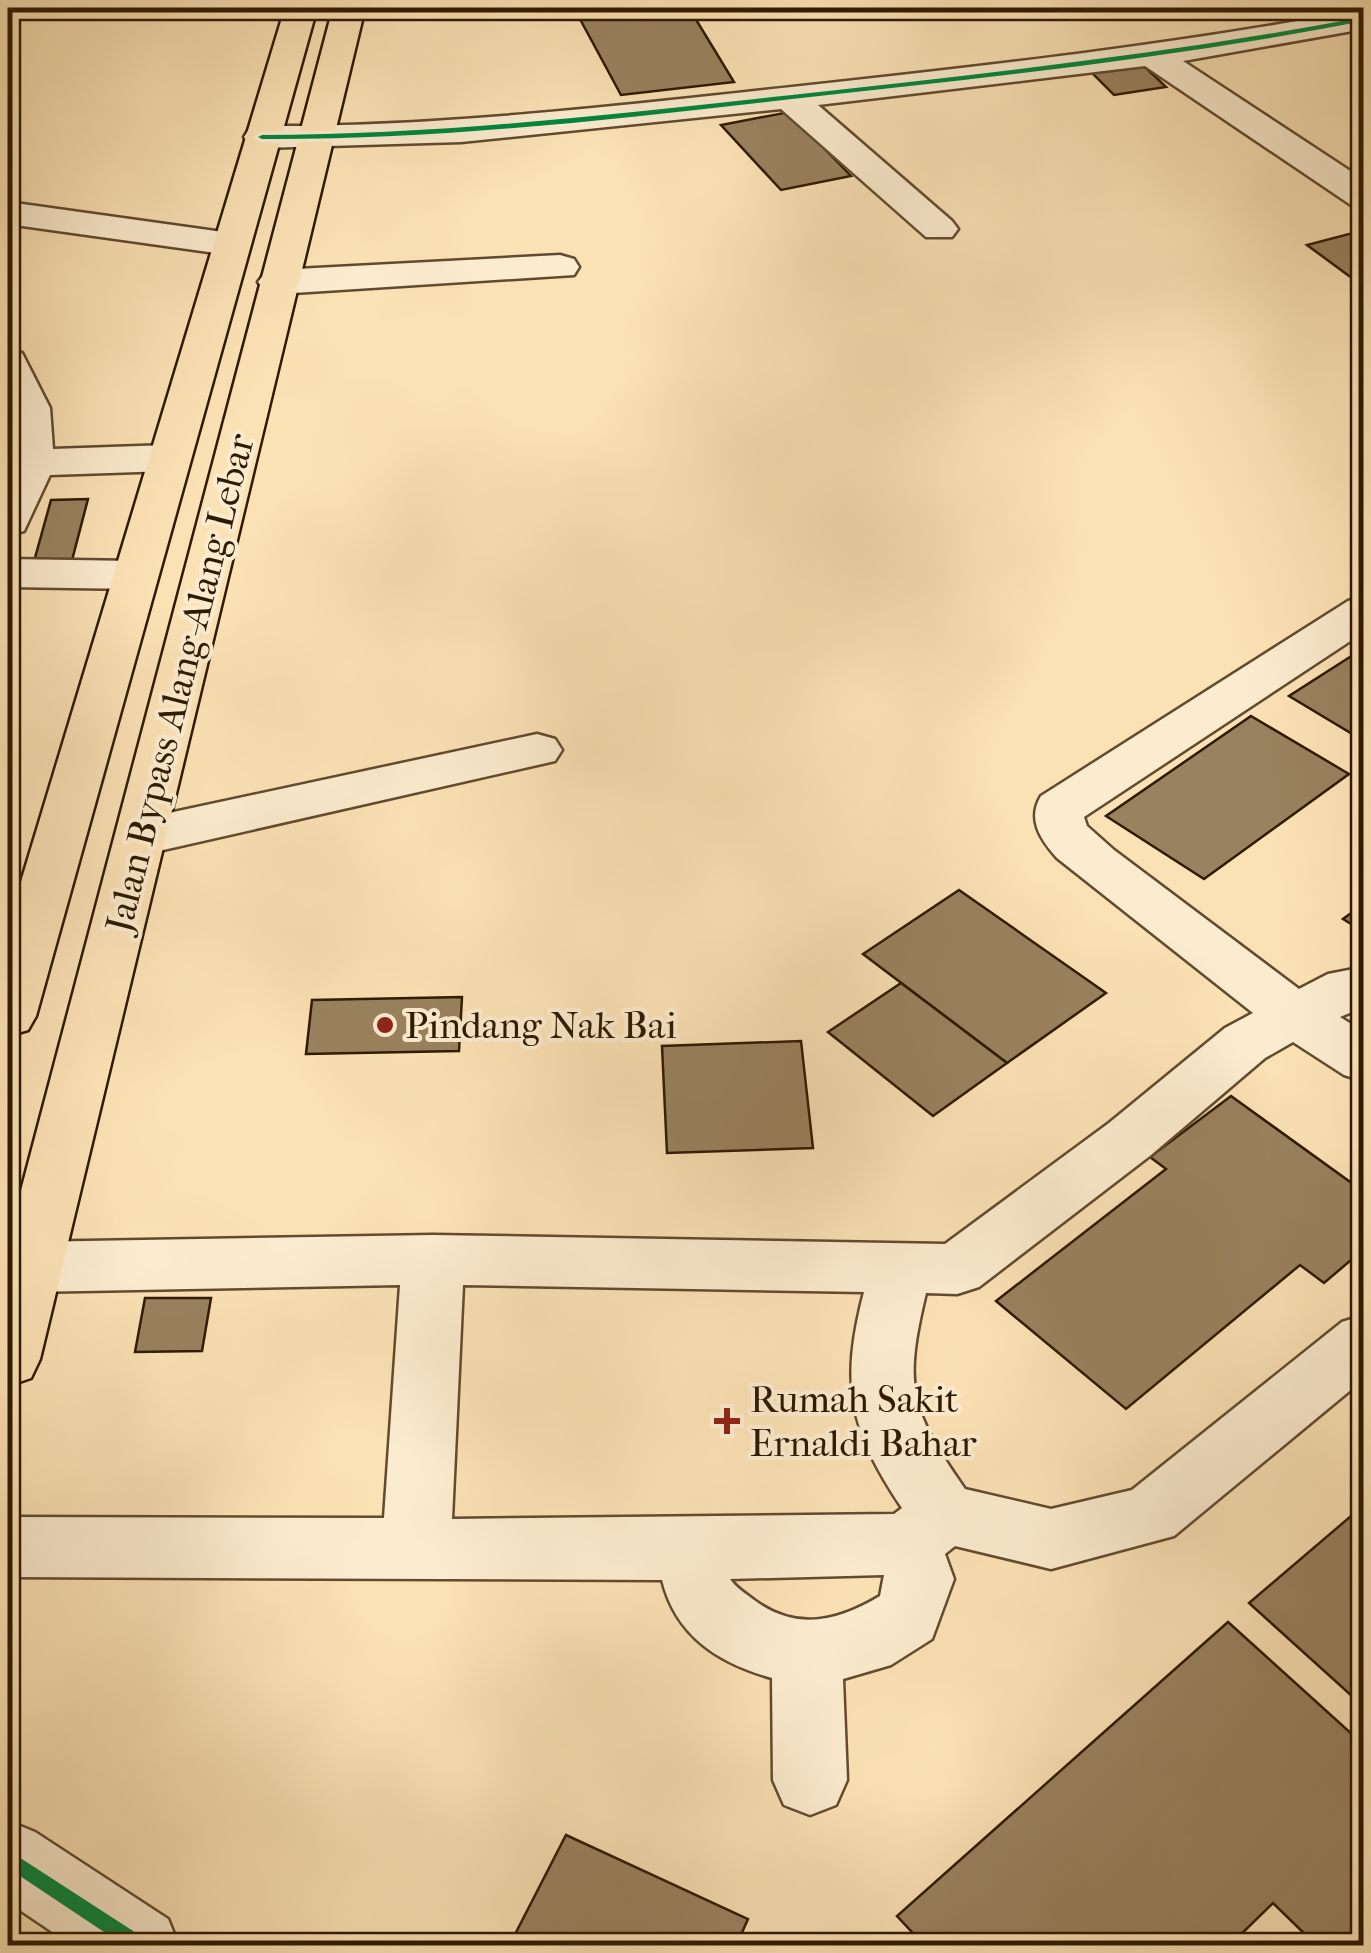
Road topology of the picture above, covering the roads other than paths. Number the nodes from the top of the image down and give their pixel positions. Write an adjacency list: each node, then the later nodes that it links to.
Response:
1 (302, 8): 6 (highway, Jalan Bypass Alang-Alang Lebar)
2 (349, 8): 7 (highway, Jalan Bypass Alang-Alang Lebar)
3 (1364, 19): 4 (street)
4 (1150, 54): 5 (street); 8 (street)
5 (788, 98): 7 (street); 10 (street)
6 (262, 136): 7 (street); 11 (highway, Jalan Bypass Alang-Alang Lebar)
7 (313, 138): 13 (highway, Jalan Bypass Alang-Alang Lebar)
8 (1364, 196)
9 (8, 213): 11 (street)
10 (939, 228)
11 (230, 244): 15 (highway, Jalan Bypass Alang-Alang Lebar)
12 (560, 267): 13 (street)
13 (278, 282): 22 (highway, Jalan Bypass Alang-Alang Lebar)
14 (8, 362): 16 (street)
15 (168, 458): 16 (street); 19 (highway, Jalan Bypass Alang-Alang Lebar)
16 (33, 463): 17 (street)
17 (8, 522)
18 (8, 573): 19 (street)
19 (135, 574): 24 (highway, Jalan Bypass Alang-Alang Lebar)
20 (1364, 611): 25 (street)
21 (537, 750): 22 (street)
22 (141, 837): 28 (highway, Jalan Bypass Alang-Alang Lebar)
23 (1364, 987): 25 (street)
24 (11, 994)
25 (1298, 1018): 26 (street); 29 (street)
26 (1364, 1060)
27 (433, 1260): 28 (street); 29 (street); 34 (street)
28 (29, 1267): 31 (highway, Jalan Bypass Alang-Alang Lebar)
29 (901, 1269): 32 (street)
30 (1364, 1341): 32 (street)
31 (8, 1359)
32 (926, 1529): 35 (street); 36 (street)
33 (8, 1548): 34 (street)
34 (416, 1550): 35 (street)
35 (688, 1550): 36 (street)
36 (807, 1655): 37 (street)
37 (810, 1780)
38 (8, 1858): 39 (street)
39 (141, 1946)

